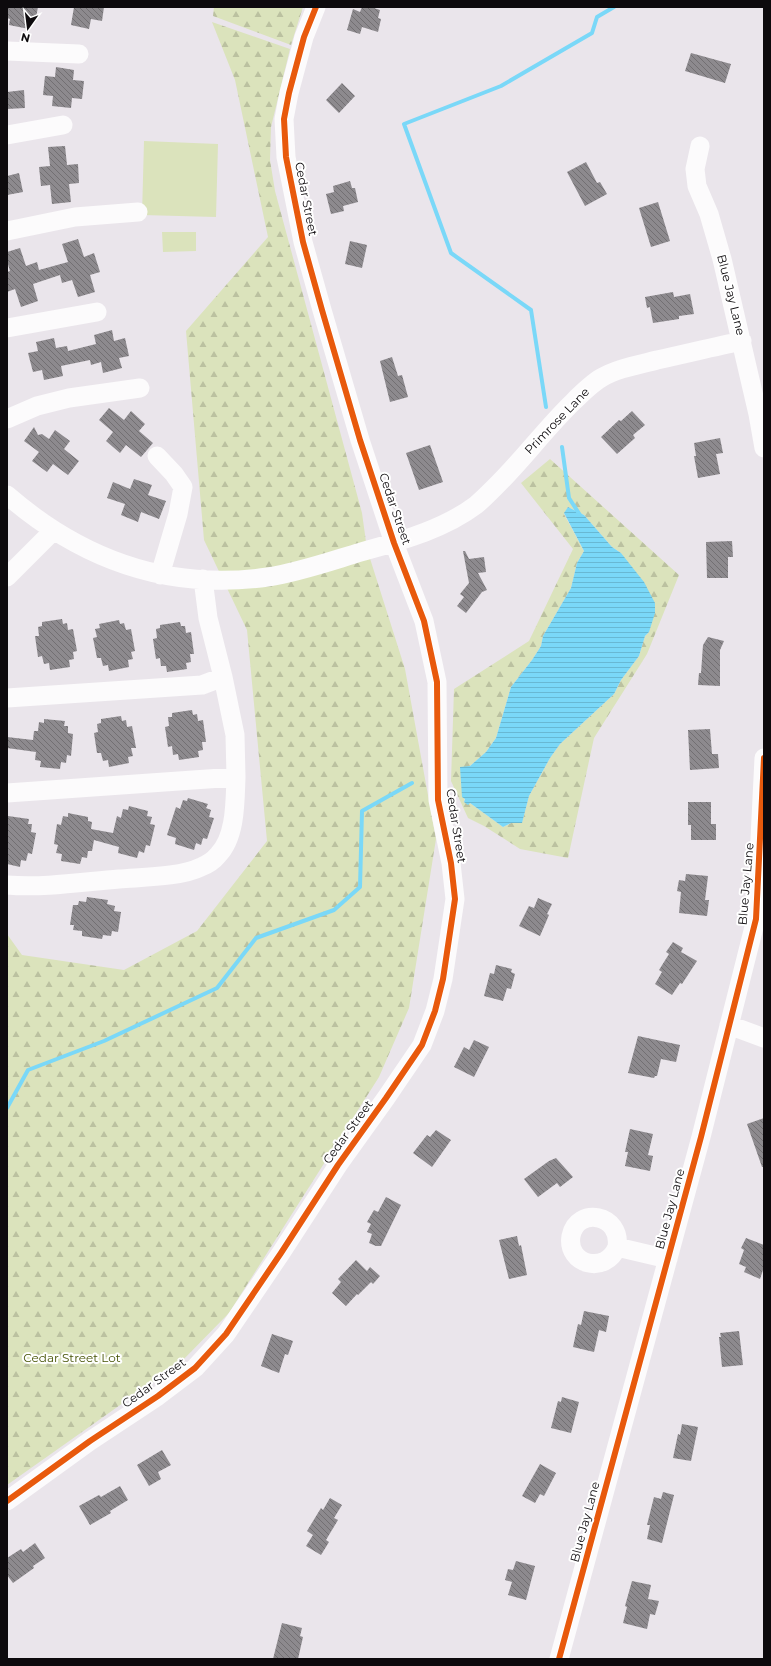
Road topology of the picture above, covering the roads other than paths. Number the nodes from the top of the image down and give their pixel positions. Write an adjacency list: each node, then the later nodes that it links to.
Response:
1 (316, 7): 18 (street, Cedar Street)
2 (7, 51): 3 (street)
3 (79, 54)
4 (63, 125): 5 (street)
5 (7, 135)
6 (700, 146): 11 (street, Blue Jay Lane)
7 (138, 212): 8 (street)
8 (7, 231)
9 (96, 312): 10 (street)
10 (7, 328)
11 (742, 341): 14 (street, Blue Jay Lane); 18 (street, Primrose Lane)
12 (140, 388): 13 (street)
13 (7, 419)
14 (764, 448)
15 (157, 456): 19 (street)
16 (7, 495): 17 (street, Primrose Lane)
17 (54, 530): 19 (street, Primrose Lane); 20 (street)
18 (394, 543): 21 (street, Primrose Lane); 32 (street, Cedar Street)
19 (160, 575): 21 (street, Primrose Lane)
20 (7, 577)
21 (203, 579): 22 (street)
22 (223, 677): 23 (street); 25 (street)
23 (7, 698)
24 (764, 758): 28 (street, Blue Jay Lane)
25 (236, 777): 26 (street); 27 (street)
26 (7, 793)
27 (7, 886)
28 (729, 1025): 29 (street); 31 (street, Blue Jay Lane)
29 (764, 1038)
30 (617, 1247): 31 (street)
31 (668, 1259): 33 (street, Blue Jay Lane)
32 (7, 1501)
33 (559, 1659)

